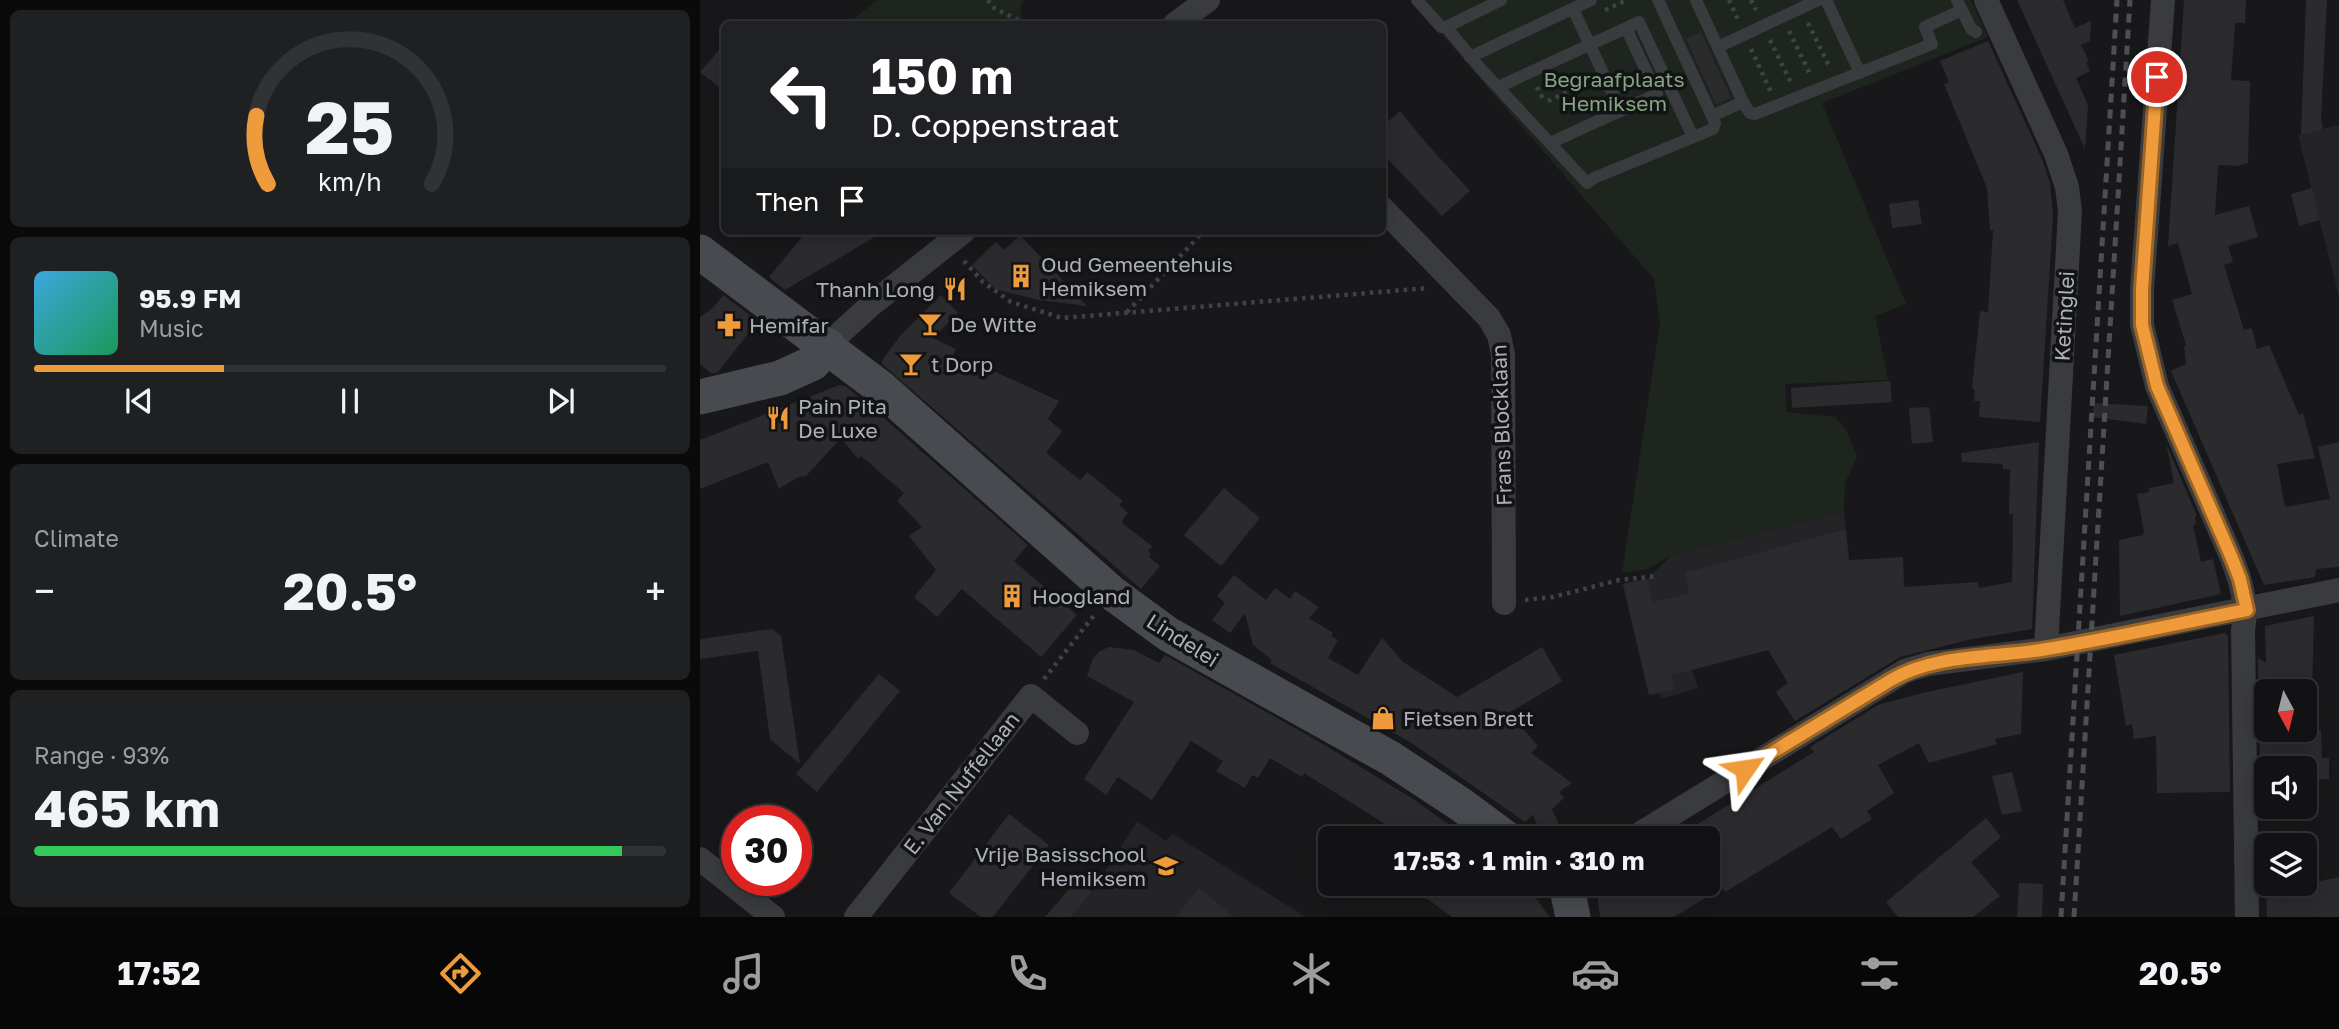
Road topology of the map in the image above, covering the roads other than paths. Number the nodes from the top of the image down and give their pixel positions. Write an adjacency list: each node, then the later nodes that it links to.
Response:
1 (1417, 0): 12 (lane)
2 (1502, 0): 12 (lane)
3 (1591, 0): 11 (lane)
4 (1658, 0): 22 (lane)
5 (1696, 0): 16 (lane)
6 (1818, 0): 16 (lane)
7 (1826, 0): 18 (lane)
8 (1986, 0): 33 (street, Ketinglei)
9 (2162, 0): 32 (street)
10 (1959, 5): 14 (lane); 18 (lane)
11 (1573, 9): 15 (lane); 17 (lane)
12 (1446, 27): 17 (lane)
13 (1626, 27): 15 (lane); 21 (lane); 23 (lane)
14 (1976, 32)
15 (1590, 44): 19 (lane); 21 (lane)
16 (1718, 47): 20 (lane)
17 (1470, 57): 19 (lane)
18 (1860, 72): 20 (lane)
19 (1497, 87): 24 (lane)
20 (1743, 102): 22 (lane)
21 (1621, 111): 24 (lane)
22 (1712, 116): 23 (lane)
23 (1693, 137): 24 (lane)
24 (1550, 144)
25 (1386, 212): 31 (street, Frans Blocklaan)
26 (958, 235): 28 (street)
27 (700, 252): 28 (street, Lindelei)
28 (827, 345): 29 (street); 35 (street, Lindelei)
29 (700, 397)
30 (2339, 590): 32 (street)
31 (1504, 603)
32 (2247, 610): 33 (street); 42 (street)
33 (2046, 649): 36 (street)
34 (1077, 733): 40 (street, E. Van Nuffellaan)
35 (1490, 826)
36 (1653, 826)
37 (700, 859): 39 (street)
38 (1569, 896): 41 (street)
39 (773, 917)
40 (856, 917)
41 (1573, 917)
42 (2246, 917)

